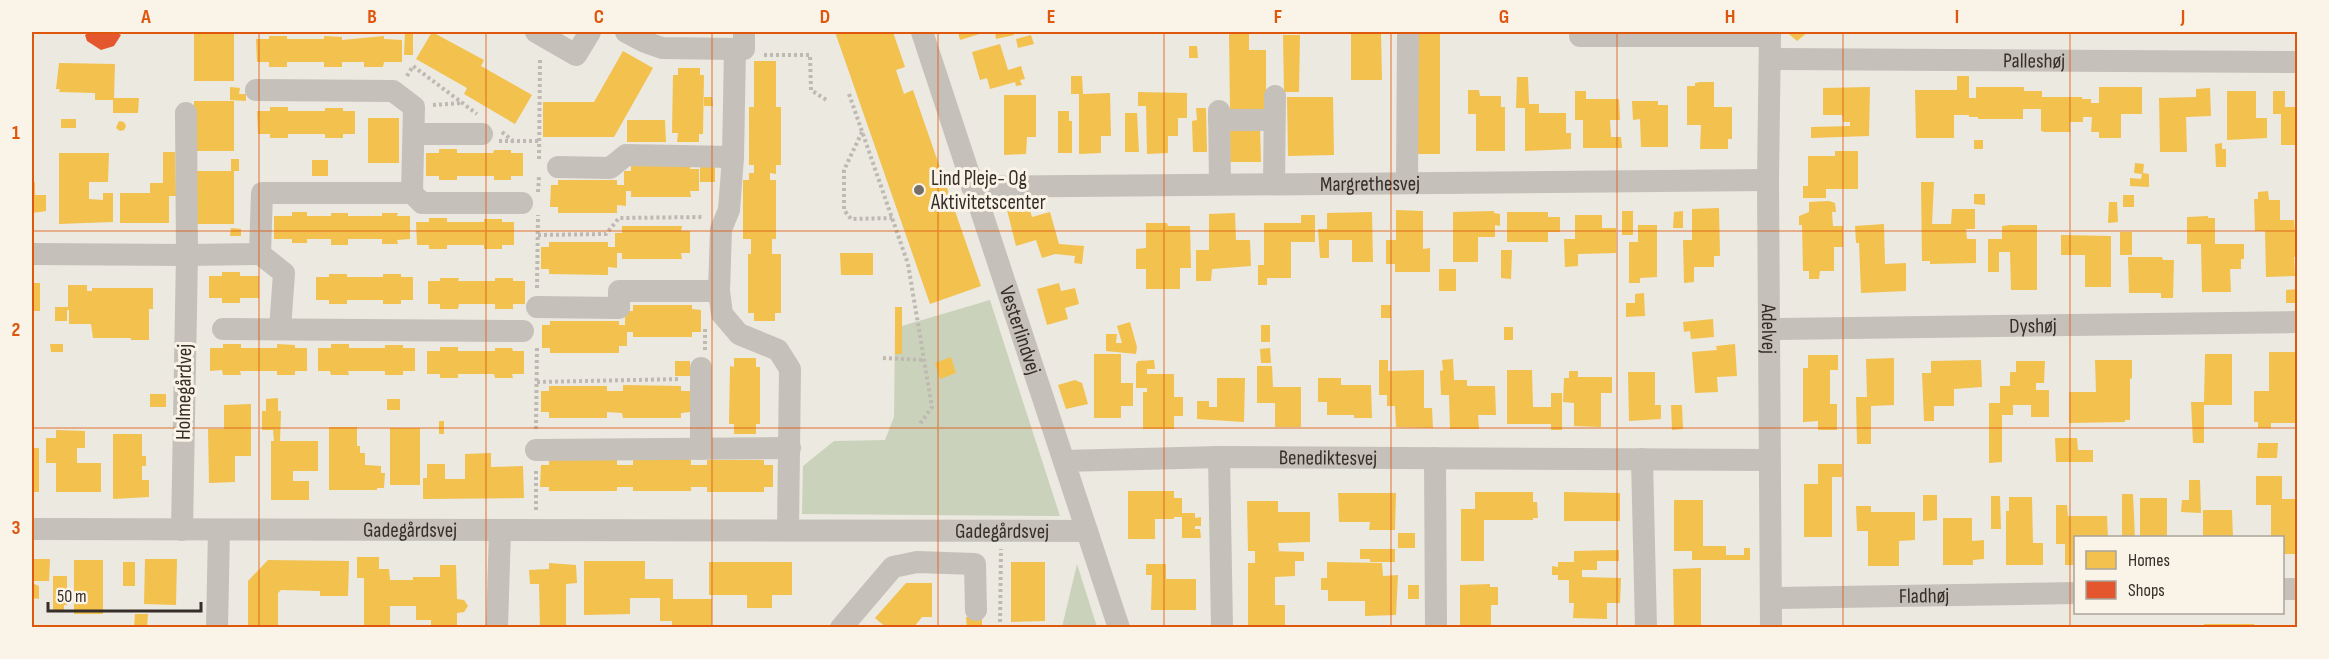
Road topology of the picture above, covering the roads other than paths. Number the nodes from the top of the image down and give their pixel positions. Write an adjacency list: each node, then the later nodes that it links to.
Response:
1 (590, 32): 4 (street)
2 (626, 32): 8 (street)
3 (922, 32): 23 (street, Vesterlindvej)
4 (538, 33)
5 (1408, 34): 20 (street)
6 (1770, 34): 7 (street); 9 (street, Adelvej)
7 (1580, 36)
8 (741, 43): 17 (street)
9 (1770, 59): 10 (street, Palleshøj); 19 (street, Adelvej)
10 (2298, 62)
11 (256, 90): 16 (street)
12 (1275, 96): 14 (street)
13 (186, 113): 28 (street, Holmegårdvej)
14 (1274, 120): 21 (street); 22 (street)
15 (486, 126): 16 (street)
16 (414, 134): 24 (street)
17 (733, 157): 18 (street); 29 (street)
18 (558, 167)
19 (1768, 180): 20 (street, Margrethesvej); 34 (street, Adelvej)
20 (1407, 182): 22 (street, Margrethesvej)
21 (1220, 183): 22 (street, Margrethesvej); 23 (street, Margrethesvej)
22 (1274, 183)
23 (972, 187): 44 (street, Vesterlindvej)
24 (412, 194): 25 (street); 27 (street)
25 (533, 202)
26 (32, 254): 28 (street)
27 (260, 254): 28 (street); 33 (street)
28 (187, 255): 46 (street, Holmegårdvej)
29 (719, 291): 30 (street); 37 (street)
30 (537, 308)
31 (2298, 322): 34 (street, Dyshøj)
32 (223, 329): 33 (street, Holmegårdvej)
33 (280, 329): 35 (street, Holmegårdvej)
34 (1771, 329): 43 (street, Adelvej)
35 (530, 336)
36 (700, 373): 38 (street)
37 (790, 448): 38 (street); 49 (street)
38 (701, 449): 39 (street)
39 (536, 450)
40 (1219, 457): 41 (street, Benediktesvej); 44 (street, Benediktesvej); 60 (street)
41 (1435, 458): 42 (street, Benediktesvej); 61 (street)
42 (1642, 459): 43 (street, Benediktesvej); 62 (street)
43 (1769, 460): 54 (street, Adelvej)
44 (1064, 461): 51 (street, Vesterlindvej)
45 (32, 530): 46 (street, Gadegårdsvej)
46 (182, 530): 47 (street, Gadegårdsvej)
47 (219, 530): 48 (street, Gadegårdsvej); 56 (street)
48 (500, 530): 49 (street, Gadegårdsvej); 57 (street)
49 (788, 530): 50 (street, Gadegårdsvej)
50 (918, 530): 51 (street, Gadegårdsvej); 52 (street)
51 (1087, 531): 59 (street, Vesterlindvej)
52 (917, 562): 55 (street, Gadegårdsvej); 58 (street, Gadegårdsvej)
53 (2074, 593): 54 (street, Fladhøj)
54 (1772, 598): 63 (street, Adelvej)
55 (976, 610)
56 (217, 627)
57 (497, 627)
58 (841, 627)
59 (1119, 627)
60 (1222, 627)
61 (1436, 627)
62 (1646, 627)
63 (1772, 627)

